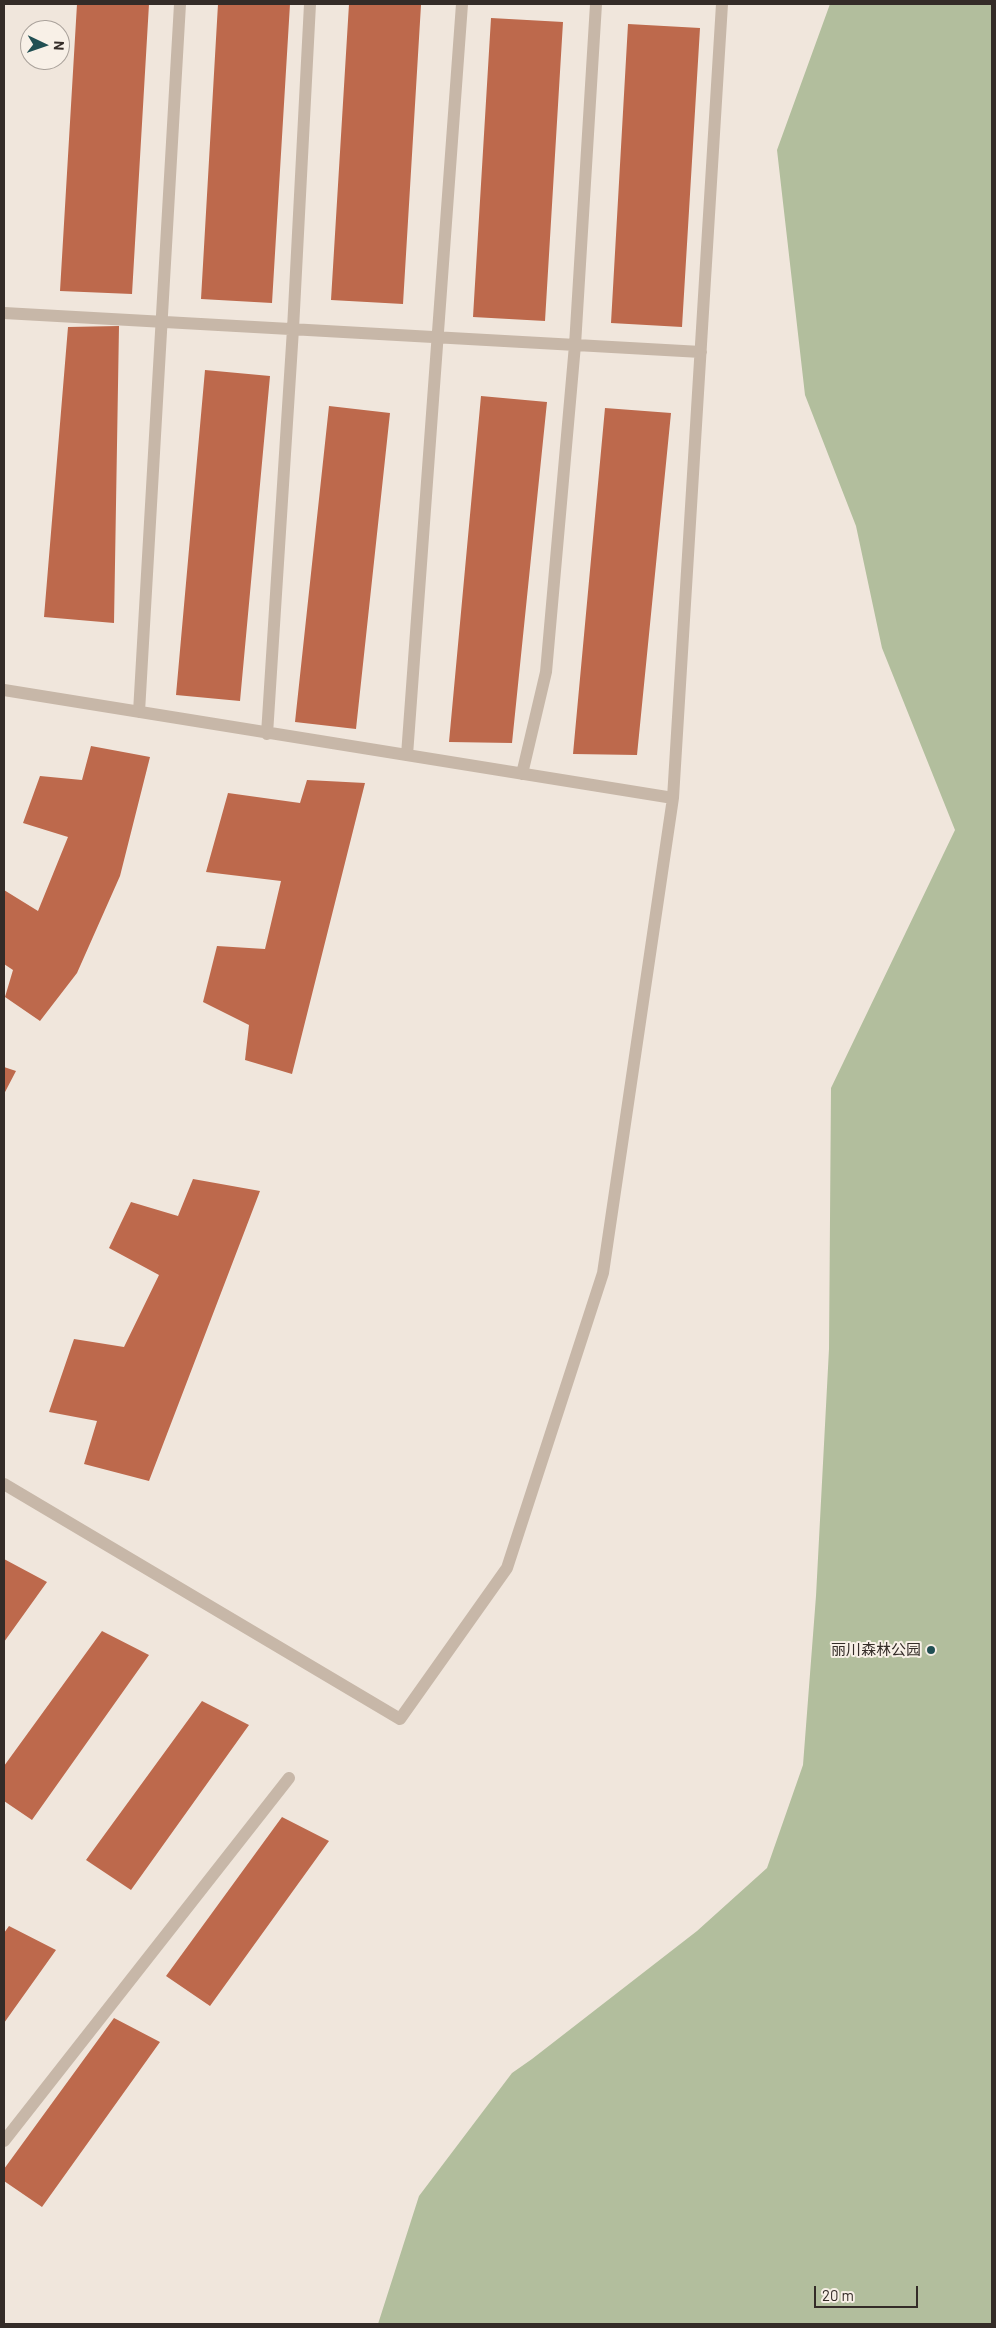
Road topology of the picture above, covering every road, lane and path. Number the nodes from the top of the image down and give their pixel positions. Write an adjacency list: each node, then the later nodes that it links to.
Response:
1 (180, 4): 7 (street)
2 (310, 4): 8 (street)
3 (462, 4): 9 (street)
4 (596, 4): 10 (street)
5 (722, 4): 11 (street)
6 (4, 313): 7 (street)
7 (163, 322): 8 (street); 13 (street)
8 (293, 329): 9 (street); 14 (street)
9 (438, 337): 10 (street); 15 (street)
10 (575, 345): 11 (street); 16 (street)
11 (701, 352): 17 (street)
12 (4, 690): 13 (street)
13 (139, 712): 14 (street)
14 (267, 734): 15 (street)
15 (407, 755): 16 (street)
16 (522, 774): 17 (street)
17 (673, 798): 18 (street)
18 (4, 1484)
19 (289, 1778): 20 (street)
20 (4, 2141)

